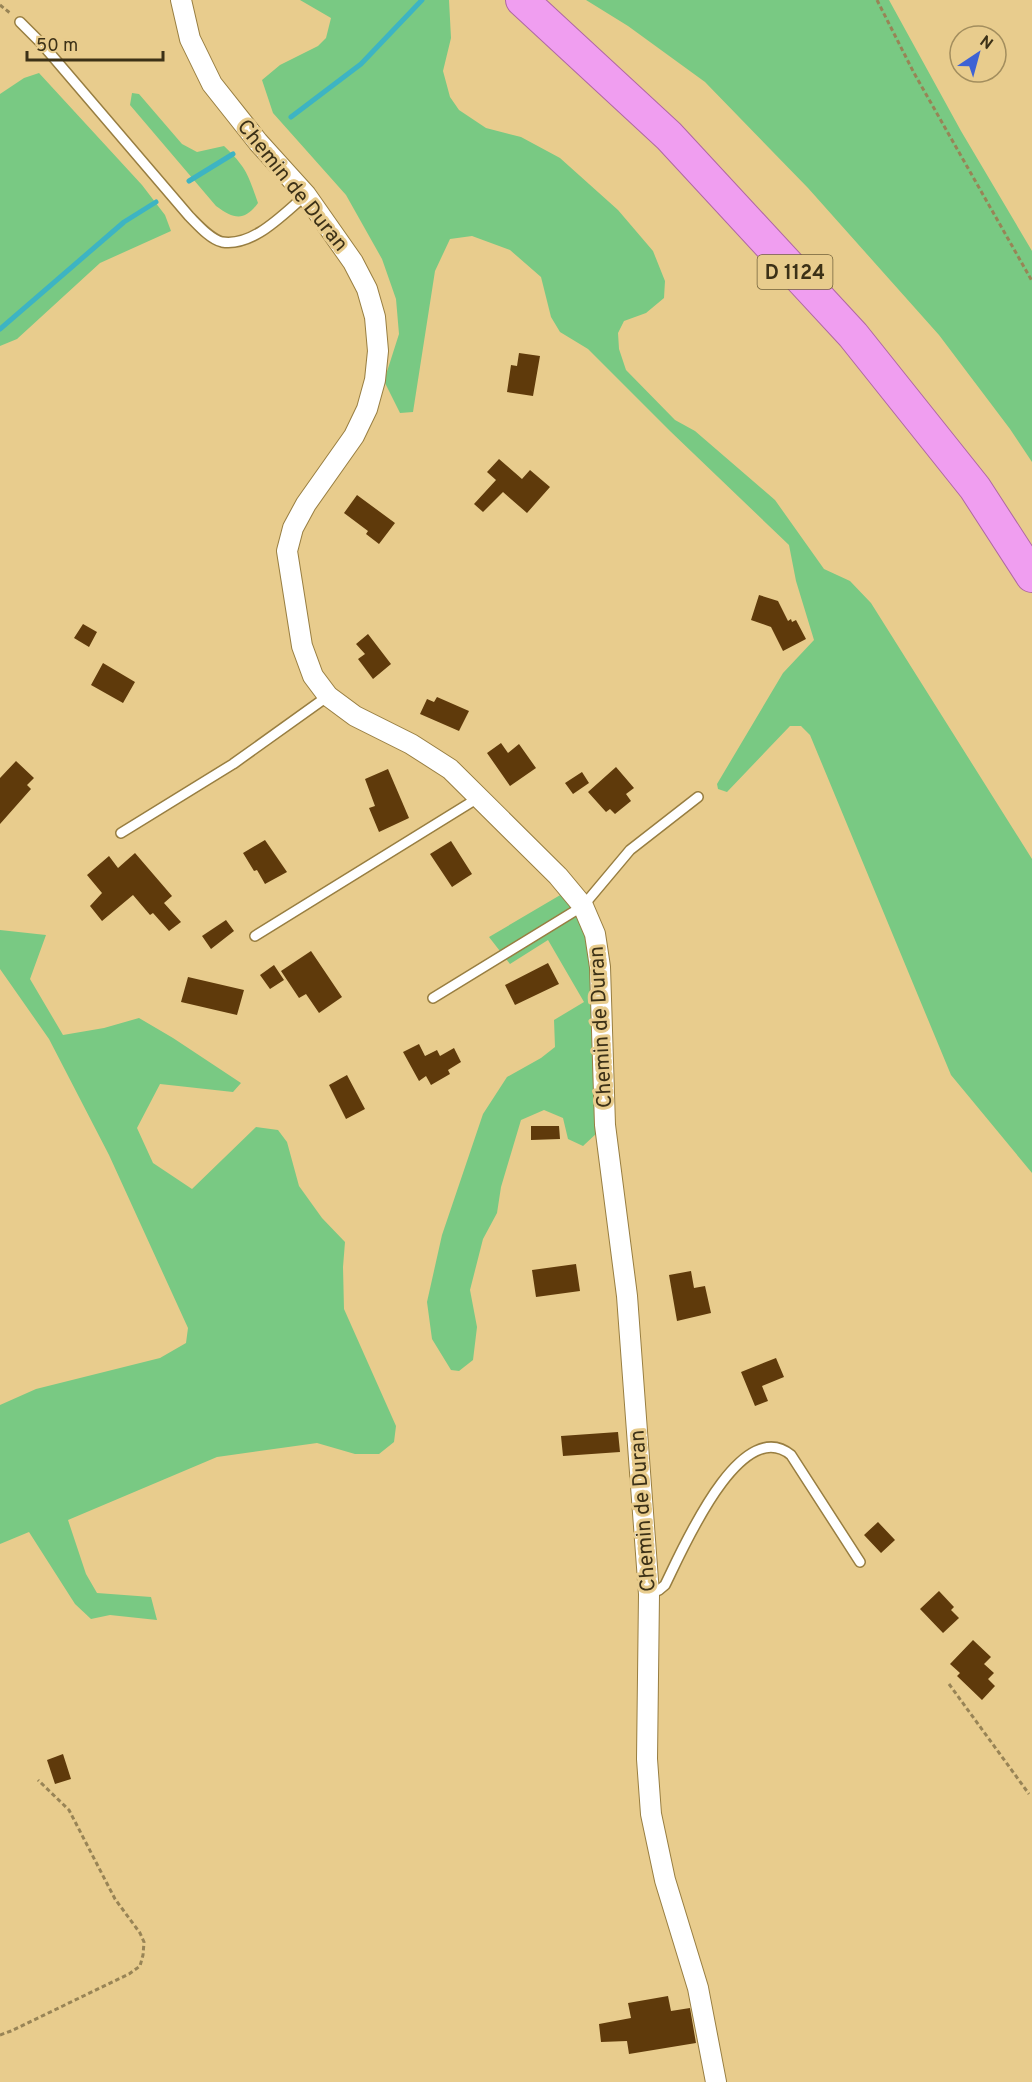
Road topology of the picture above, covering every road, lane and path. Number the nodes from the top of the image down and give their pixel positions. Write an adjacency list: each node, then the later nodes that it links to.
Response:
1 (181, 0): 5 (street, Chemin de Duran)
2 (522, 0): 7 (highway, D 1124)
3 (877, 0): 6 (path)
4 (20, 22): 5 (lane)
5 (306, 195): 8 (street, Chemin de Duran)
6 (1032, 281)
7 (1032, 576)
8 (328, 696): 10 (street, Chemin de Duran); 11 (lane)
9 (699, 797): 12 (lane)
10 (478, 798): 12 (street, Chemin de Duran); 13 (lane)
11 (120, 833)
12 (583, 906): 14 (lane); 16 (street, Chemin de Duran)
13 (255, 936)
14 (432, 998)
15 (860, 1562): 16 (lane)
16 (649, 1594): 21 (street, Chemin de Duran)
17 (949, 1684): 19 (path)
18 (38, 1780): 20 (path)
19 (1029, 1794)
20 (0, 2035)
21 (716, 2082)

